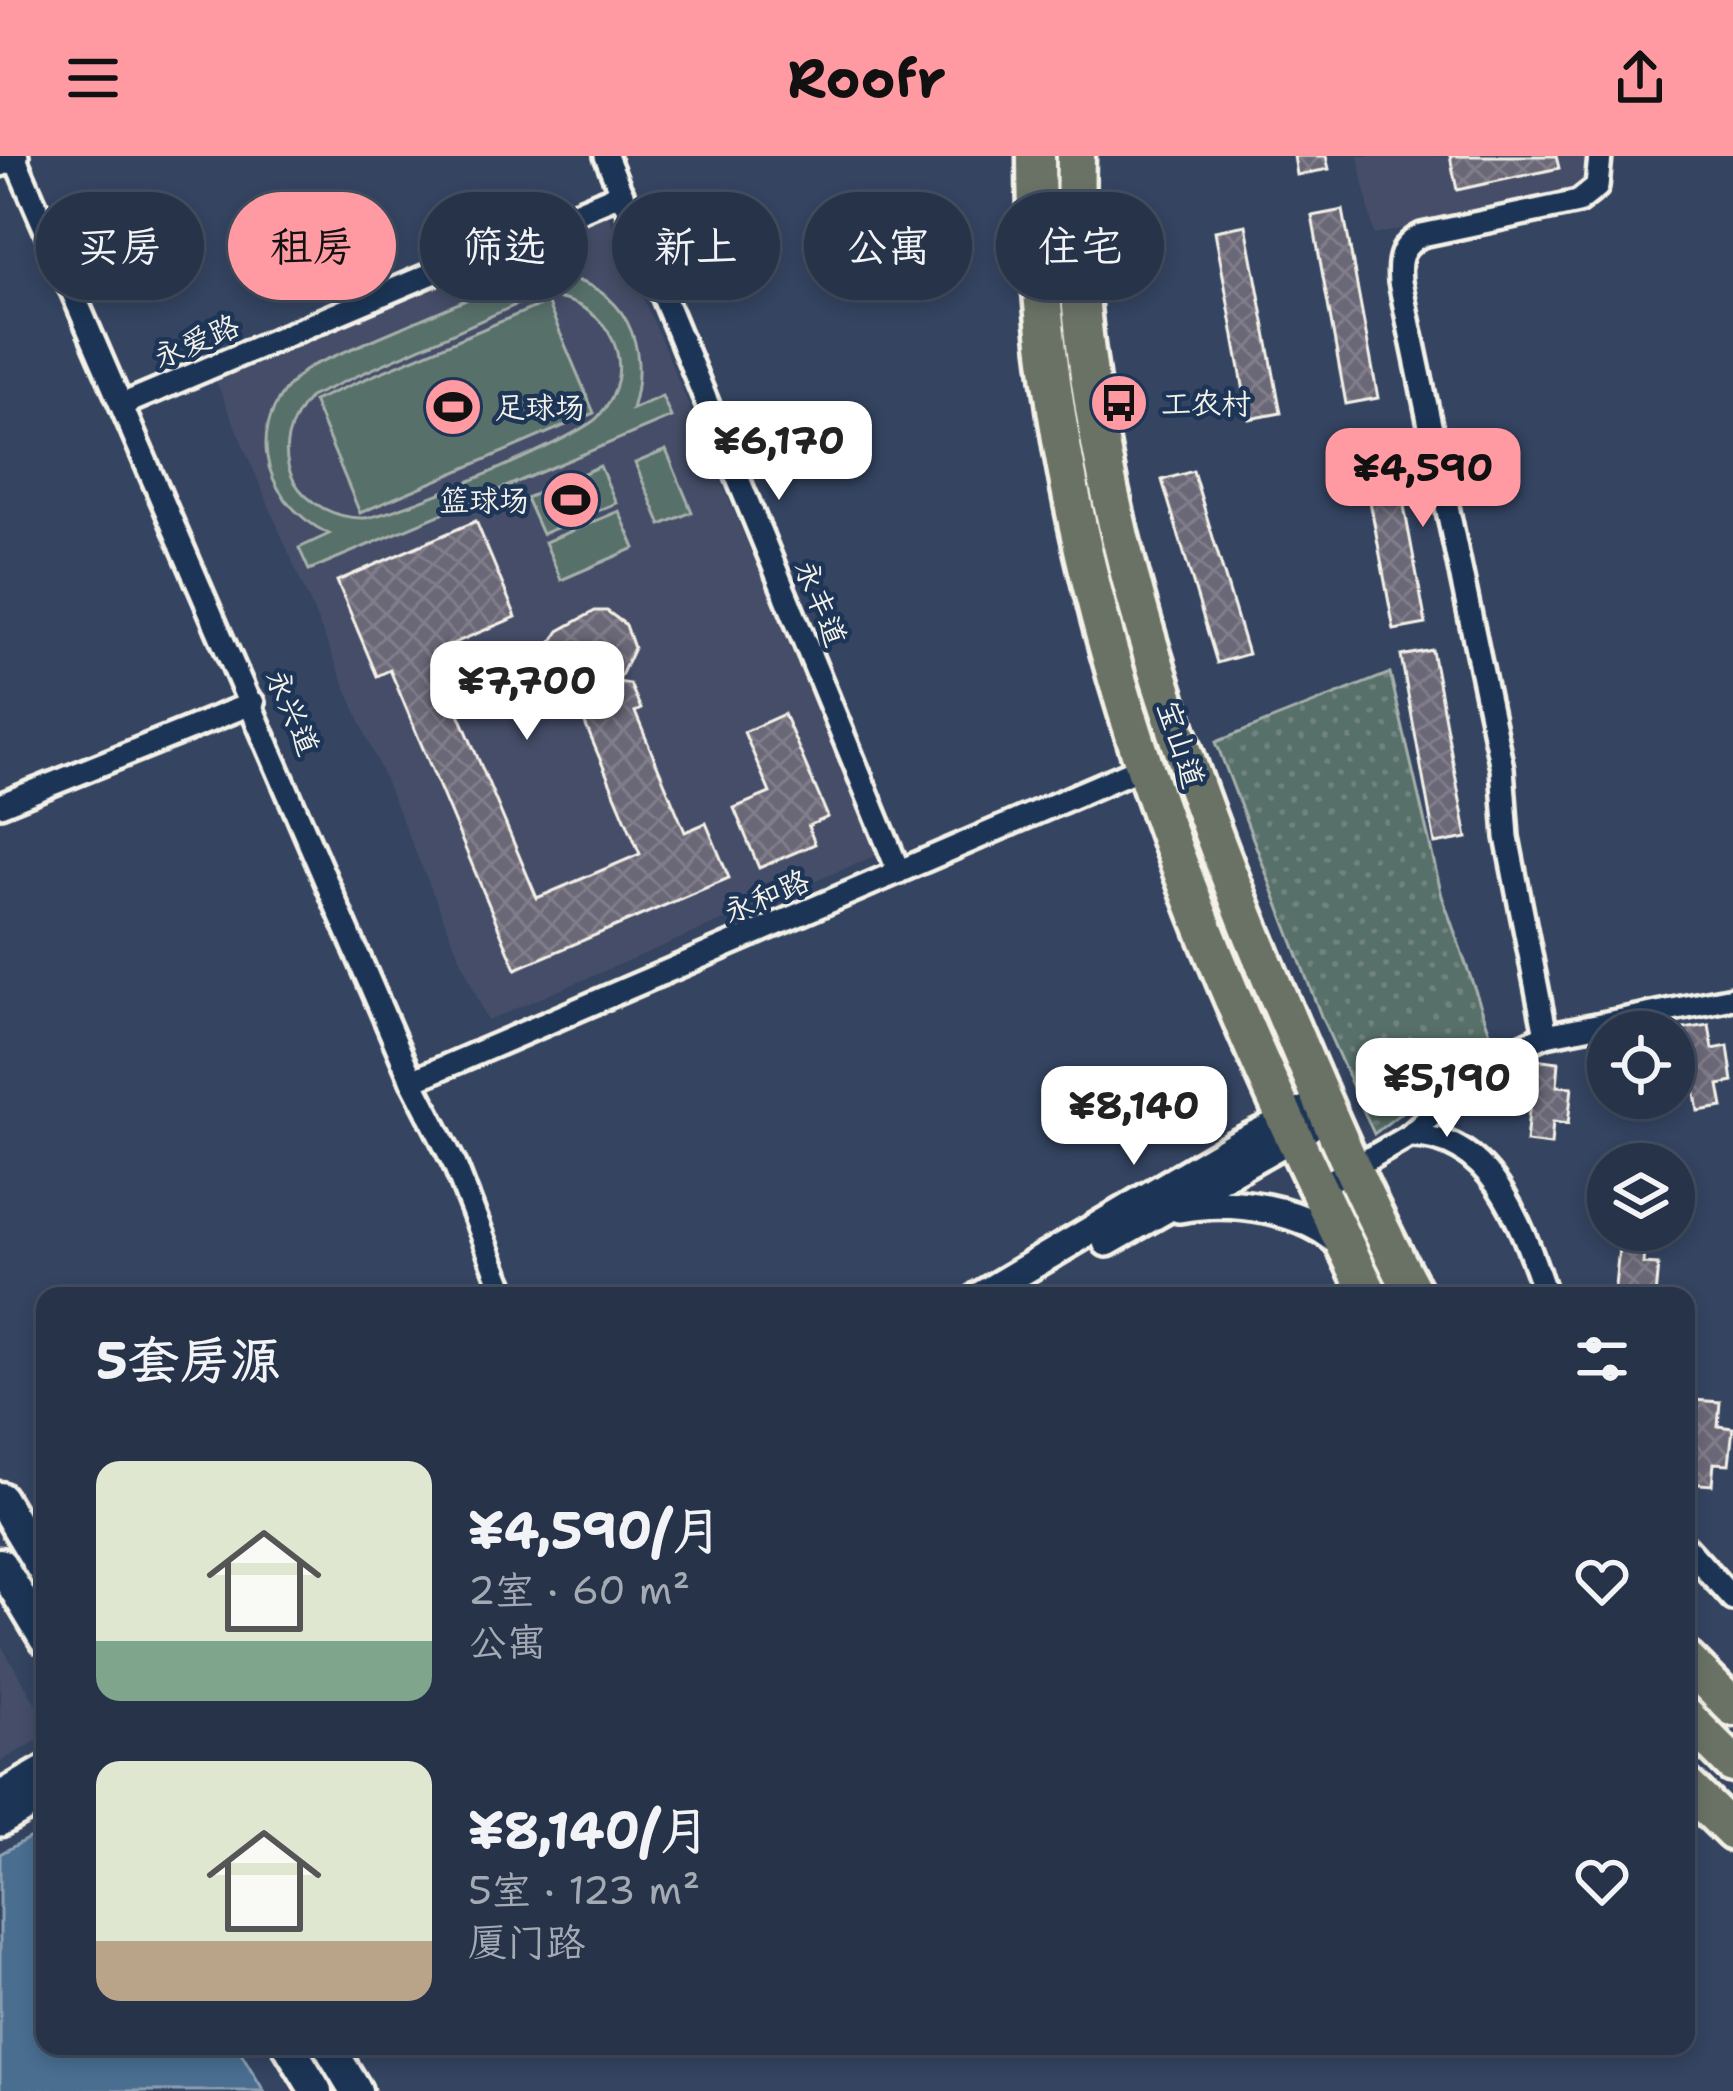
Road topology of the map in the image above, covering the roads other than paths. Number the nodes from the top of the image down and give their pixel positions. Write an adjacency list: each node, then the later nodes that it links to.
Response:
1 (14, 156): 6 (street); 10 (street, 永兴道)
2 (607, 156): 7 (street, 永丰道)
3 (1036, 156): 12 (main road, 宝山道)
4 (1076, 156): 18 (main road, 宝山道)
5 (1600, 156): 16 (street)
6 (0, 162)
7 (622, 192)
8 (612, 197): 10 (street, 永爱路)
9 (666, 300): 14 (street, 永丰道)
10 (124, 404): 11 (street, 永兴道)
11 (253, 703): 13 (street); 17 (street, 永兴道)
12 (1142, 766): 14 (street, 永和路); 19 (main road, 宝山道)
13 (0, 805)
14 (899, 872): 17 (street, 永和路)
15 (1733, 998): 16 (street)
16 (1546, 1035): 20 (street)
17 (412, 1081): 25 (street, 永兴道)
18 (1324, 1110): 19 (street); 21 (main road, 宝山道)
19 (1290, 1126): 22 (main road, 宝山道); 23 (street); 26 (street)
20 (1409, 1136): 21 (street); 30 (street)
21 (1352, 1171): 22 (street); 29 (main road, 宝山道)
22 (1318, 1188): 24 (main road, 宝山道)
23 (1157, 1214): 24 (street); 27 (street)
24 (1347, 1250): 28 (main road, 宝山道)
25 (502, 1287)
26 (996, 1287)
27 (1031, 1287)
28 (1366, 1287)
29 (1410, 1287)
30 (1542, 1287)
31 (0, 1498): 33 (main road)
32 (1695, 1557): 35 (street)
33 (36, 1558)
34 (0, 1564): 36 (main road)
35 (1733, 1599)
36 (36, 1624)
37 (1695, 1669): 38 (main road)
38 (1733, 1707)
39 (1695, 1726): 40 (main road)
40 (1733, 1764)
41 (36, 1775): 43 (street)
42 (1695, 1795): 46 (main road)
43 (0, 1796)
44 (36, 1801): 45 (street)
45 (0, 1822)
46 (1733, 1832)
47 (294, 2055): 49 (main road)
48 (334, 2055): 50 (main road)
49 (316, 2091)
50 (356, 2091)

